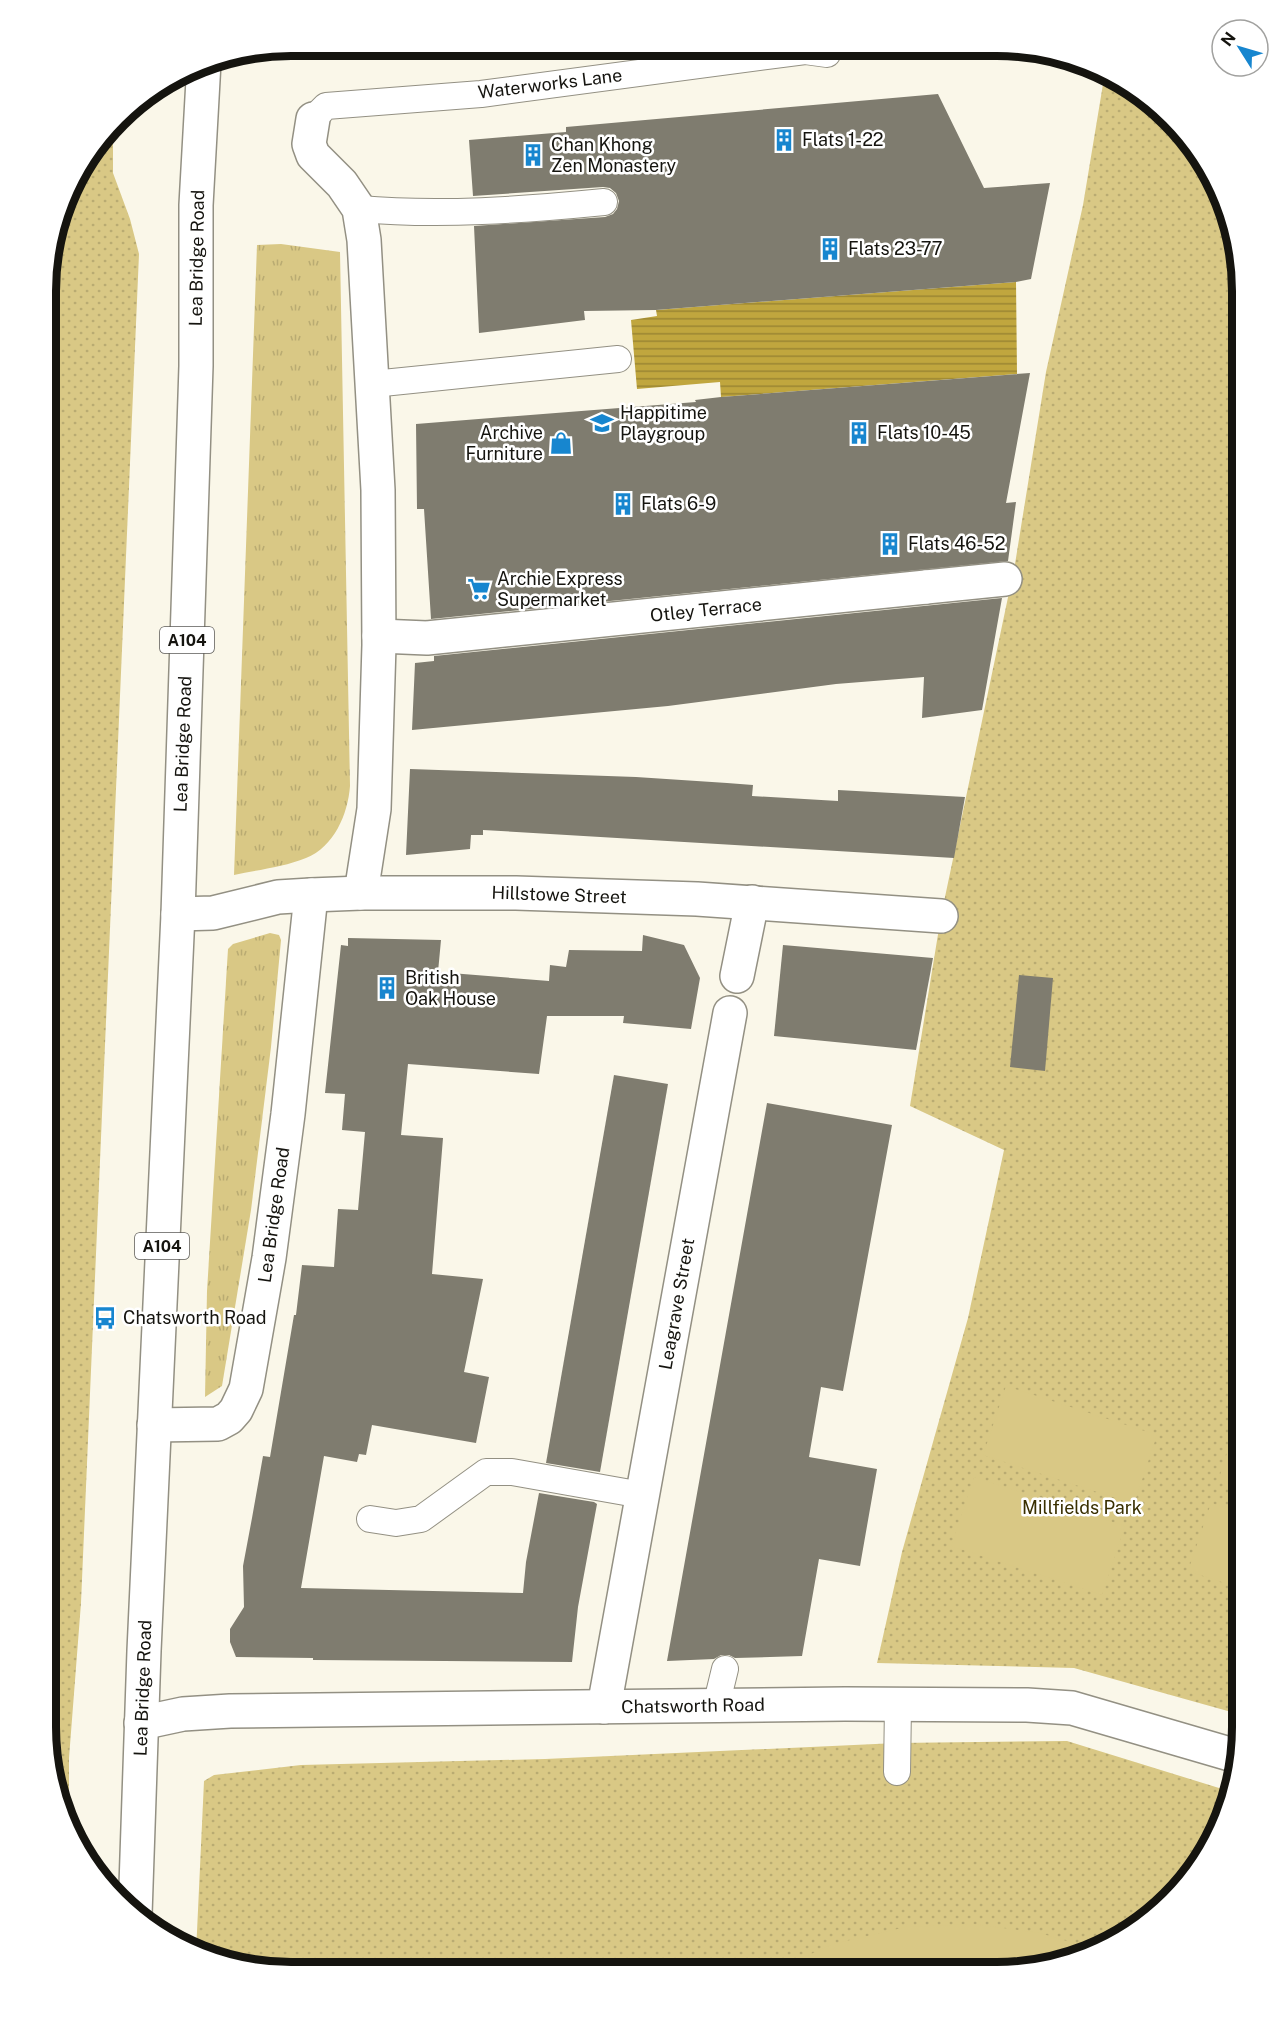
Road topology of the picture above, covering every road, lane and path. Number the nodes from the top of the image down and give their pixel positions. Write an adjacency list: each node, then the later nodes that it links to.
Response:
1 (767, 56): 3 (lane, Waterworks Lane)
2 (203, 72): 13 (street, Lea Bridge Road / A104)
3 (313, 119): 5 (street)
4 (604, 202): 5 (lane)
5 (359, 209): 7 (street)
6 (618, 359): 7 (lane)
7 (373, 384): 9 (street)
8 (1005, 579): 9 (street, Otley Terrace)
9 (379, 636): 10 (street)
10 (361, 893): 11 (street, Hillstowe Street); 12 (street, Hillstowe Street)
11 (311, 895): 13 (street, Hillstowe Street); 17 (street, Lea Bridge Road)
12 (752, 902): 14 (street, Hillstowe Street); 15 (street, Leagrave Street)
13 (178, 914): 17 (street, Lea Bridge Road / A104)
14 (941, 916)
15 (737, 976): 16 (lane, Leagrave Street)
16 (730, 1012): 18 (street, Leagrave Street)
17 (154, 1425): 24 (street, Lea Bridge Road / A104)
18 (642, 1495): 19 (lane); 23 (street, Leagrave Street)
19 (369, 1519)
20 (725, 1669): 22 (lane)
21 (898, 1705): 22 (street, Chatsworth Road); 25 (street, Chatsworth Road); 26 (lane)
22 (716, 1706): 23 (street, Chatsworth Road)
23 (604, 1707): 24 (street, Chatsworth Road)
24 (141, 1723): 27 (street, Lea Bridge Road / A104)
25 (1230, 1754)
26 (897, 1772)
27 (135, 1902)

